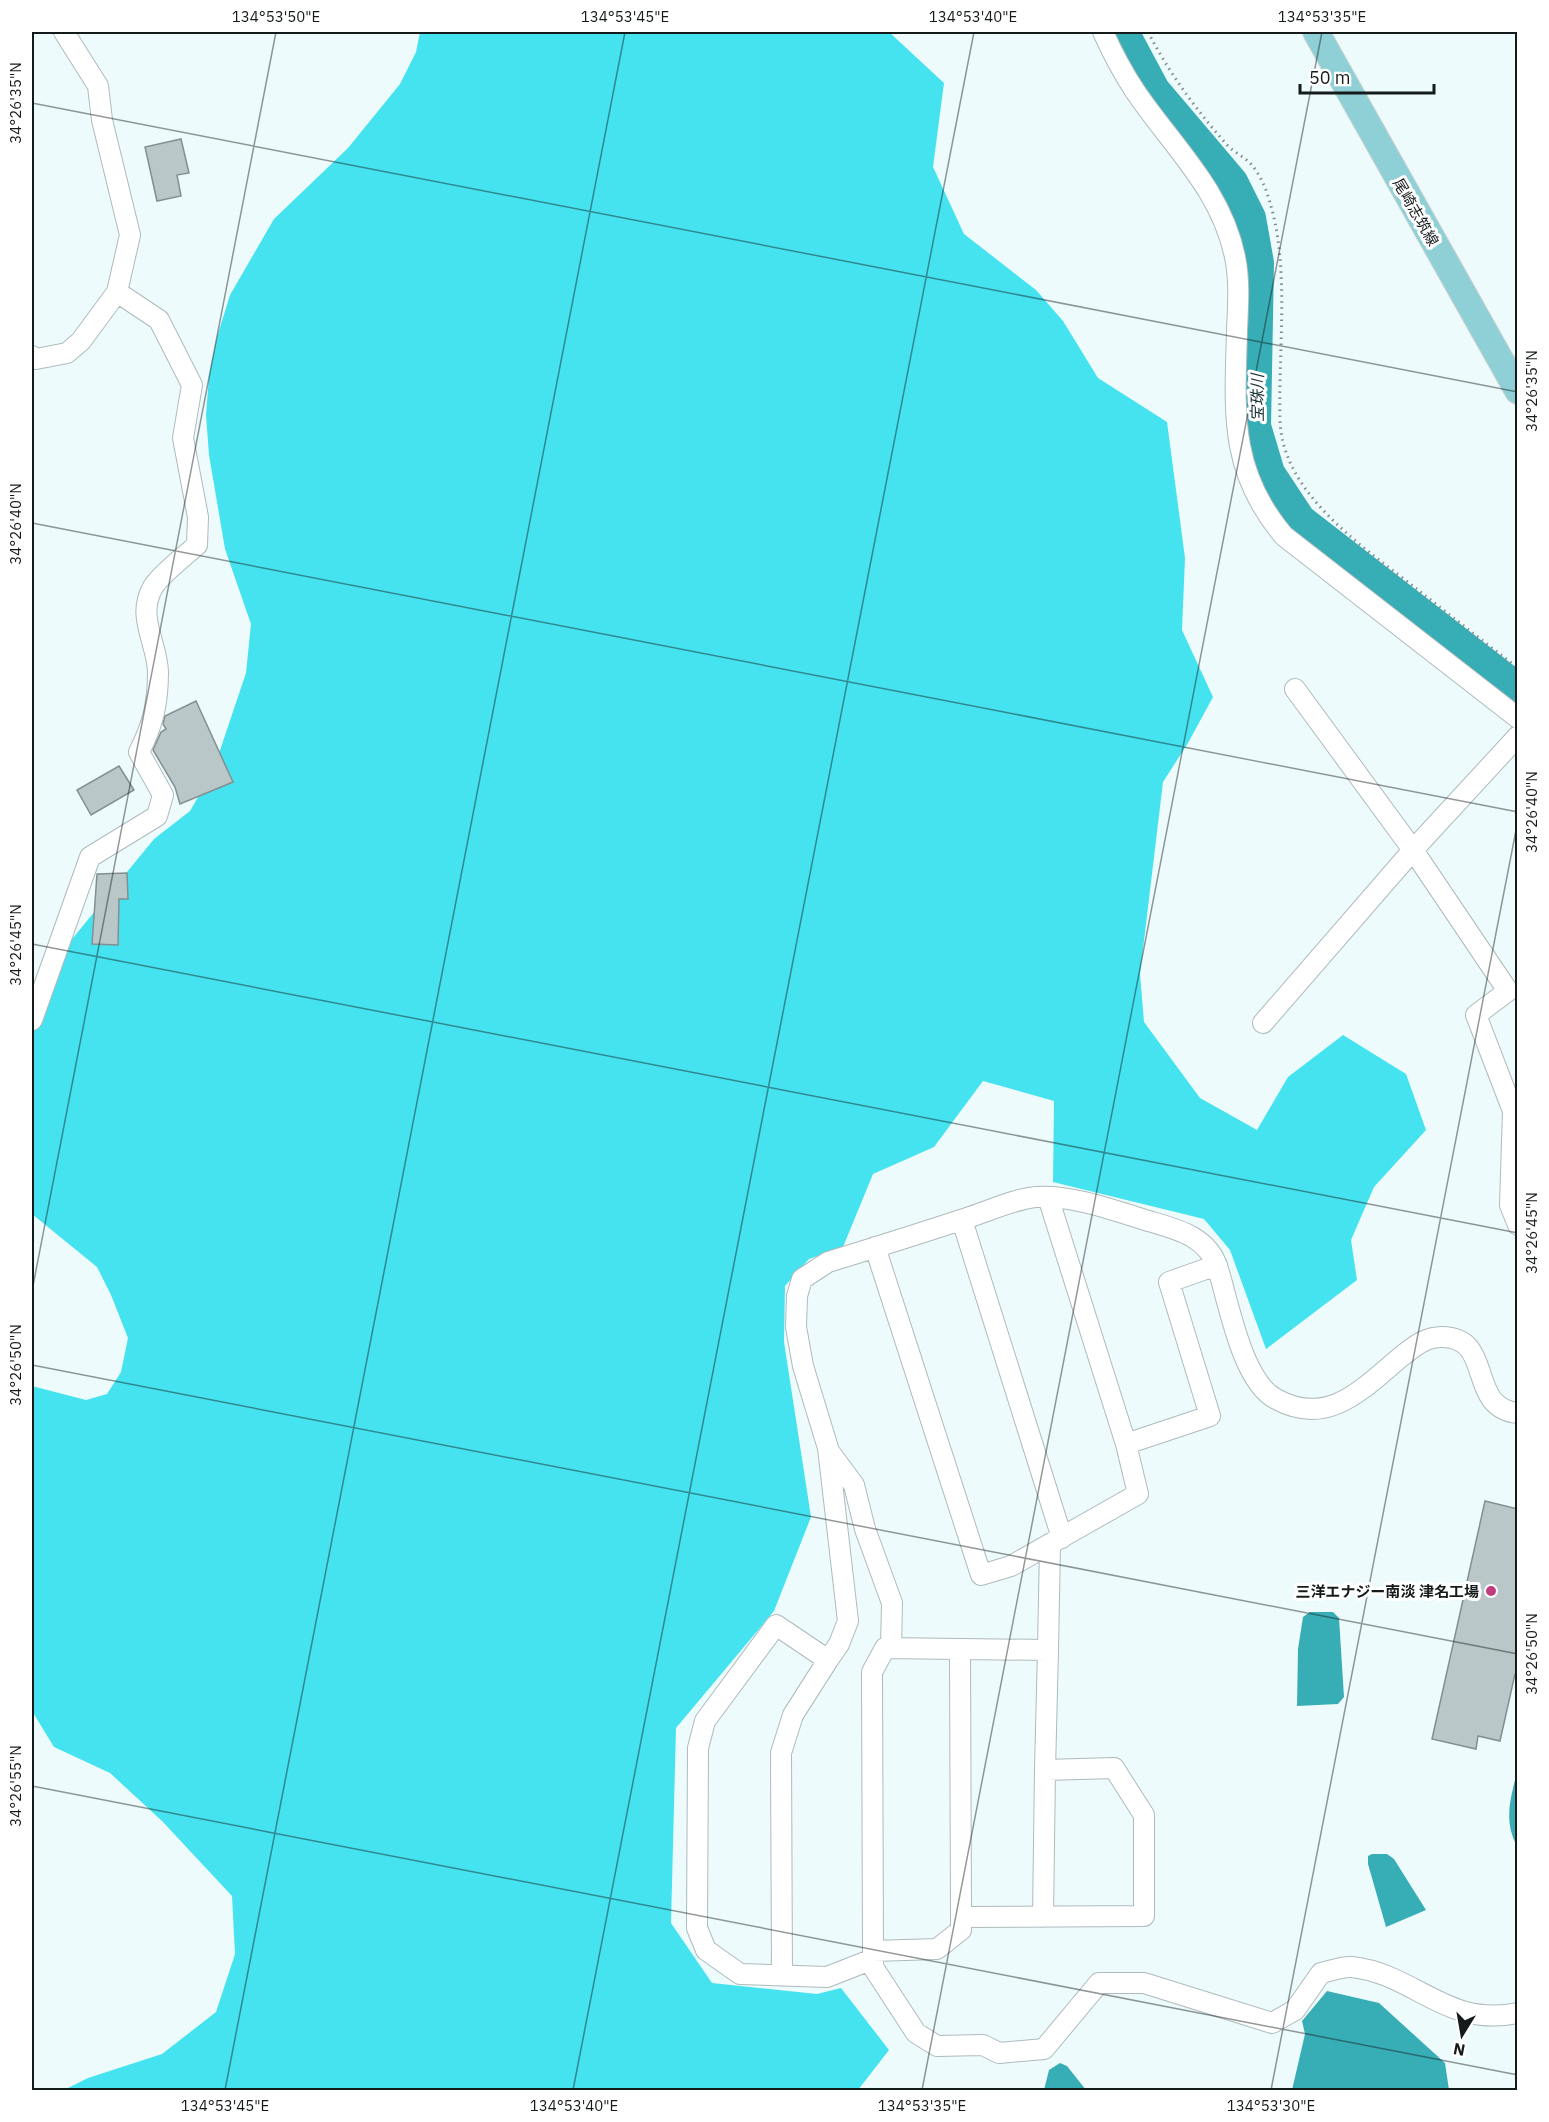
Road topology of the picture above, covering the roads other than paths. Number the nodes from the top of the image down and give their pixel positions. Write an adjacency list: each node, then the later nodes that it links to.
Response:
1 (64, 32): 4 (street)
2 (1102, 32): 8 (street)
3 (1316, 32): 6 (main road, 尾崎志筑線)
4 (117, 292): 5 (street); 11 (street)
5 (32, 356)
6 (1518, 391)
7 (1295, 689): 10 (street)
8 (1518, 718)
9 (1518, 736): 10 (street)
10 (1413, 850): 12 (street); 15 (street)
11 (32, 1020)
12 (1263, 1023)
13 (1048, 1197): 14 (street); 17 (street); 19 (street)
14 (962, 1220): 16 (street); 21 (street)
15 (1518, 1225)
16 (875, 1247): 20 (street); 21 (street)
17 (1217, 1265): 18 (street); 19 (street)
18 (1518, 1413)
19 (1126, 1444): 21 (street)
20 (828, 1448): 22 (street); 25 (street)
21 (1056, 1541): 24 (street)
22 (891, 1647): 23 (street); 29 (street)
23 (960, 1649): 24 (street); 27 (street)
24 (1048, 1650): 26 (street)
25 (828, 1660): 30 (street); 30 (street)
26 (1045, 1770): 28 (street); 28 (street)
27 (961, 1917): 28 (street); 29 (street)
28 (1043, 1917)
29 (873, 1955): 30 (street); 31 (street)
30 (782, 1977)
31 (1518, 2013)

